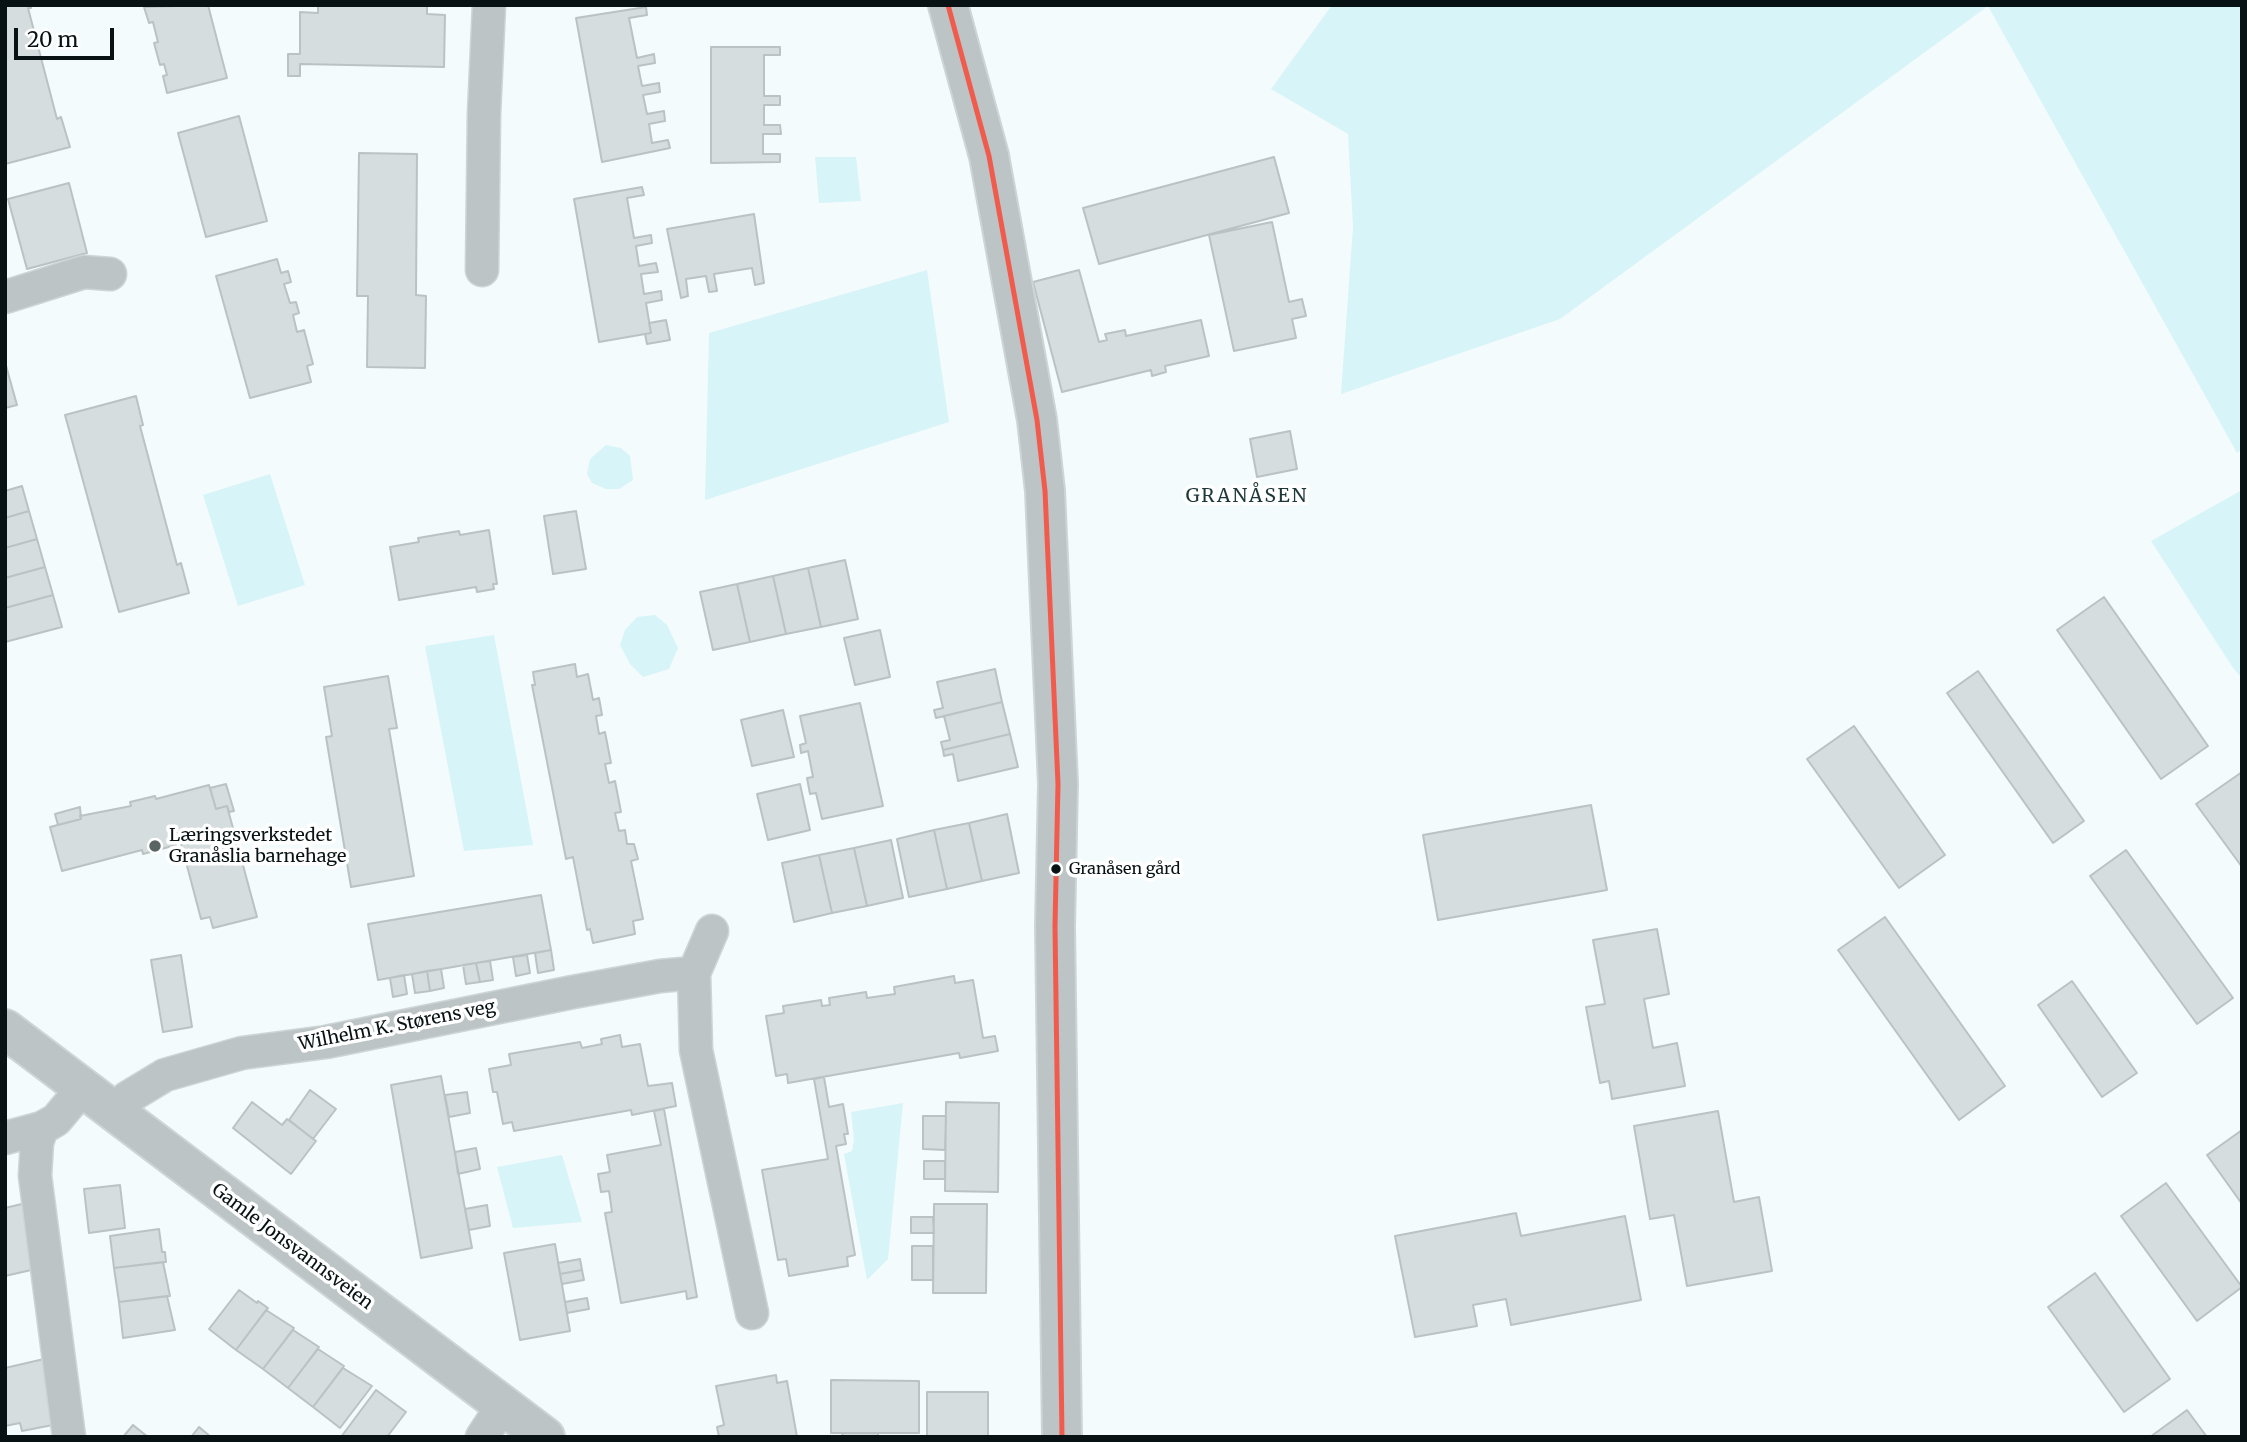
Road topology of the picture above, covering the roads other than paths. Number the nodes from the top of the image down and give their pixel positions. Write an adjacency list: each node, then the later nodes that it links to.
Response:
1 (489, 5): 3 (street)
2 (948, 5): 18 (street)
3 (482, 270)
4 (110, 274): 5 (street)
5 (5, 297)
6 (712, 931): 7 (street)
7 (694, 973): 10 (street, Wilhelm K. Størens veg); 13 (street)
8 (5, 1029): 9 (street, Gamle Jonsvannsveien)
9 (82, 1089): 10 (street, Gamle Jonsvannsveien); 11 (street)
10 (113, 1112): 14 (street, Gamle Jonsvannsveien)
11 (42, 1128): 12 (street); 15 (street)
12 (5, 1138)
13 (752, 1312)
14 (503, 1405): 16 (street); 17 (street, Gamle Jonsvannsveien)
15 (69, 1437)
16 (482, 1437)
17 (545, 1437)
18 (1062, 1437)

